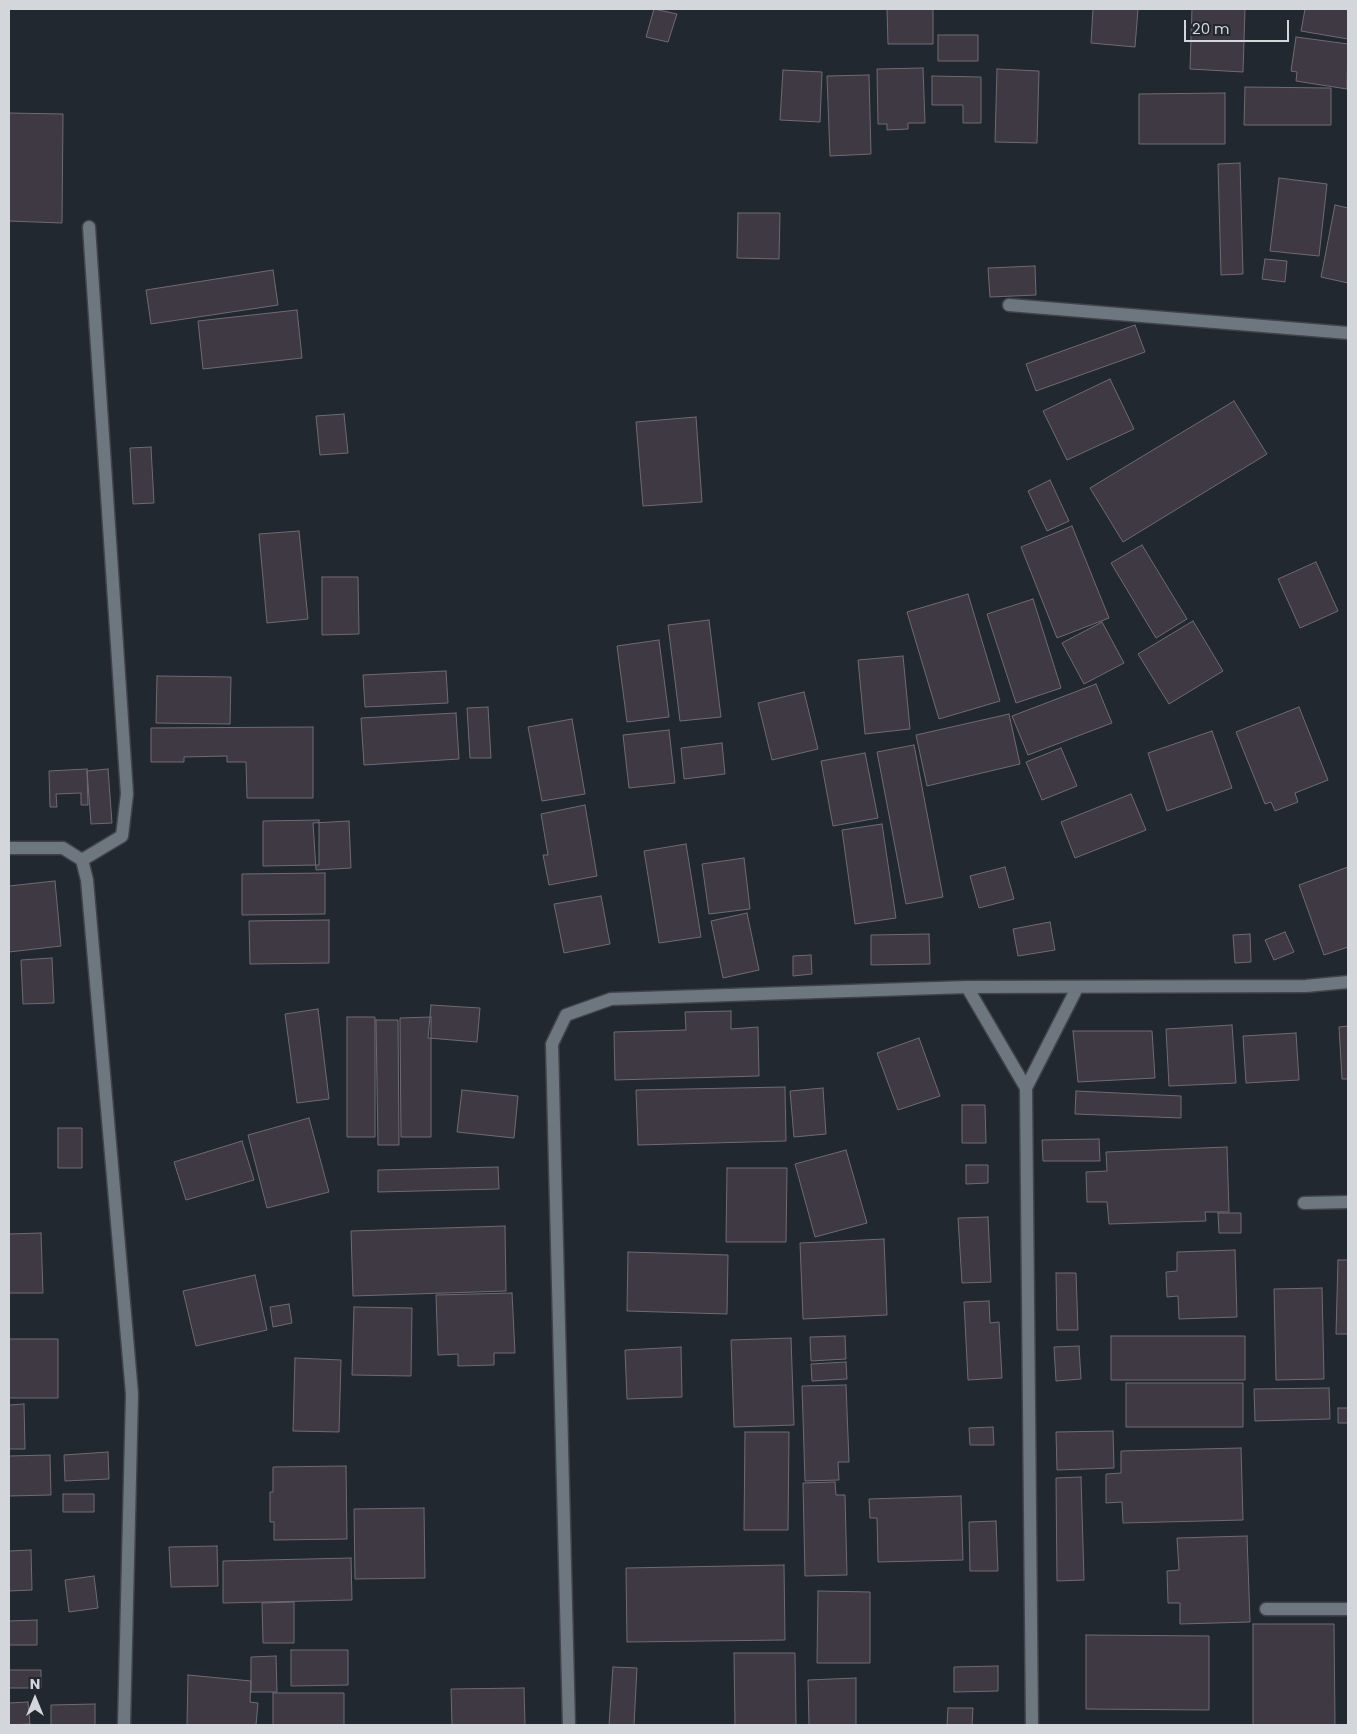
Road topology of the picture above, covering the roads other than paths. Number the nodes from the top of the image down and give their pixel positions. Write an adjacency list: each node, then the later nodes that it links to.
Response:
1 (89, 227): 5 (street)
2 (1009, 305): 3 (street)
3 (1348, 333)
4 (9, 848): 5 (street)
5 (82, 860): 14 (street)
6 (1348, 982): 8 (street)
7 (967, 987): 8 (street); 9 (street); 15 (street)
8 (1077, 988): 9 (street)
9 (1026, 1088): 16 (street)
10 (1348, 1202): 11 (street)
11 (1304, 1203)
12 (1266, 1609): 13 (street)
13 (1348, 1609)
14 (124, 1725)
15 (569, 1725)
16 (1032, 1725)

